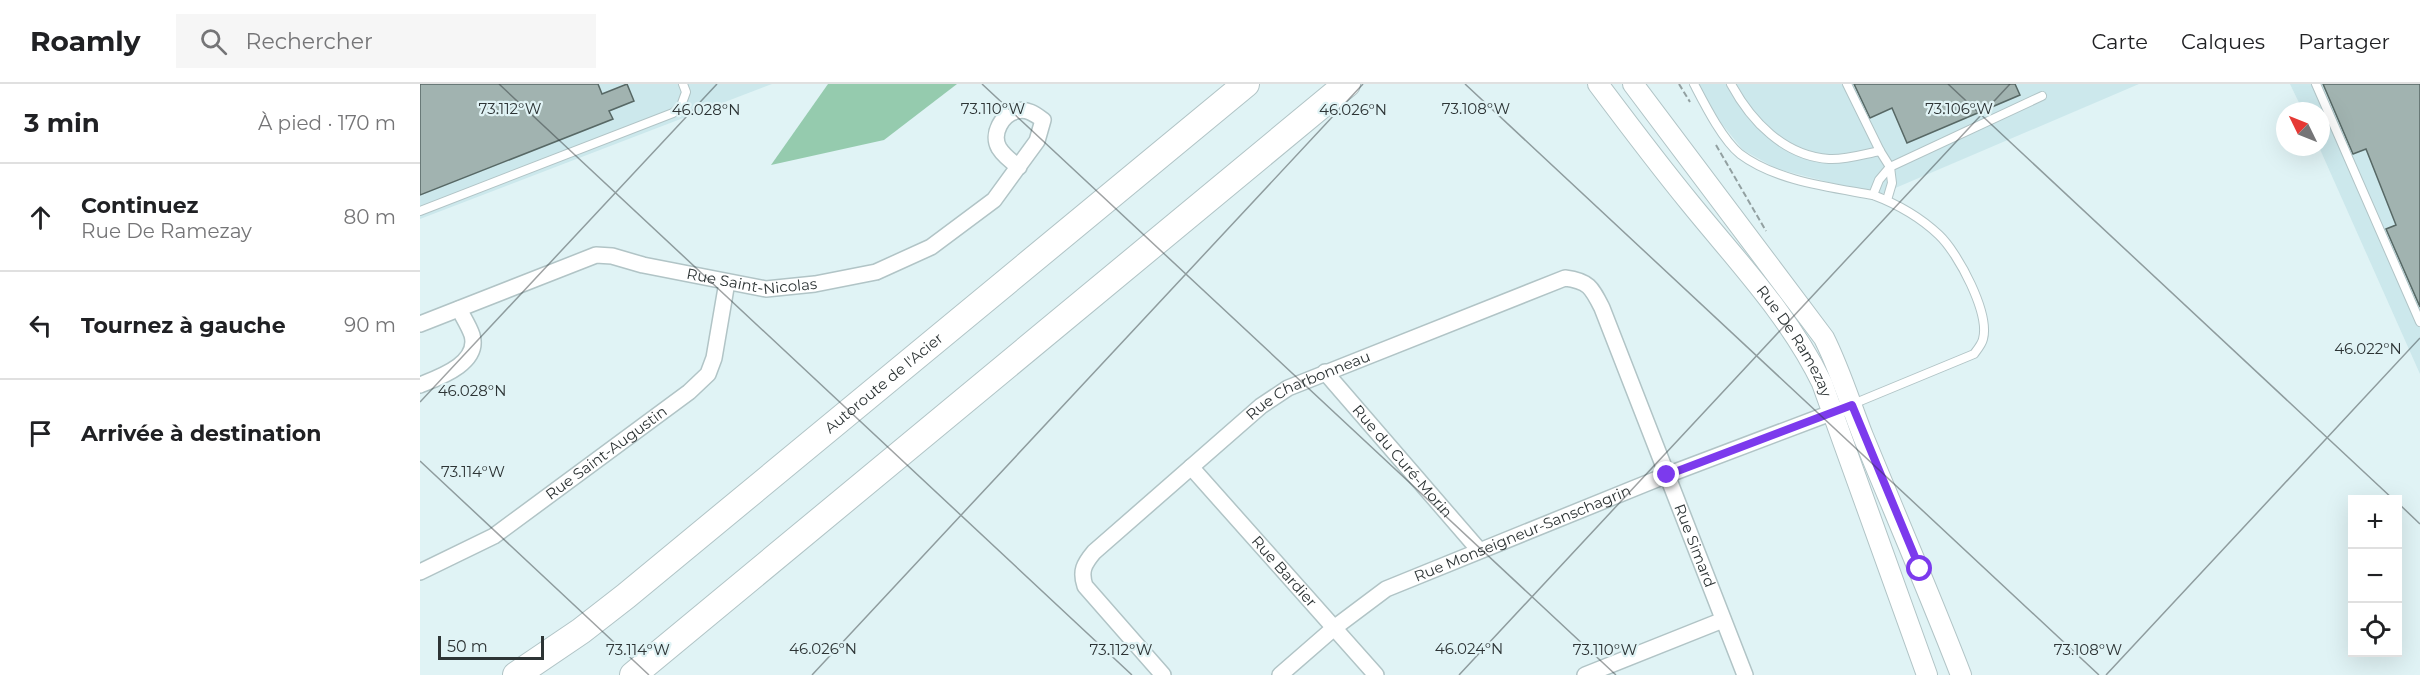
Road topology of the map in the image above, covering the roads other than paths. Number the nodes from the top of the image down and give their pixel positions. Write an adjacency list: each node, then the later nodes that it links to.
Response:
1 (683, 84): 16 (lane)
2 (1246, 84): 34 (highway, Autoroute de l'Acier)
3 (1347, 84): 35 (highway)
4 (1598, 84): 25 (street, Rue De Ramezay)
5 (1633, 84): 24 (street, Rue De Ramezay)
6 (1694, 84): 14 (lane)
7 (1731, 84): 11 (lane)
8 (1847, 84): 11 (lane)
9 (2316, 84): 20 (lane)
10 (2042, 96): 13 (lane)
11 (1880, 151): 13 (lane)
12 (1019, 167): 17 (street, Rue Saint-Nicolas)
13 (1890, 167): 14 (lane); 15 (lane)
14 (1873, 195): 15 (lane)
15 (1887, 200): 24 (lane)
16 (420, 211)
17 (727, 282): 19 (street, Rue Saint-Nicolas); 29 (street, Rue Saint-Augustin)
18 (1586, 283): 22 (street, Rue Charbonneau); 27 (street, Rue Simard)
19 (459, 309): 21 (street, Rue Saint-Nicolas); 23 (street)
20 (2420, 322)
21 (420, 324)
22 (1325, 372): 26 (street, Rue Charbonneau); 28 (street, Rue du Curé-Morin)
23 (420, 385)
24 (1852, 405): 25 (street, Rue Monseigneur-Sanschagrin); 32 (street, Rue De Ramezay)
25 (1832, 413): 27 (street, Rue Monseigneur-Sanschagrin); 33 (street, Rue De Ramezay)
26 (1191, 467): 31 (street, Rue Bardier); 36 (street, Rue Charbonneau)
27 (1667, 475): 28 (street, Rue Monseigneur-Sanschagrin); 30 (street, Rue Simard)
28 (1479, 550): 31 (street, Rue Monseigneur-Sanschagrin)
29 (420, 572)
30 (1723, 620): 39 (street); 40 (street, Rue Simard)
31 (1334, 628): 37 (street, Rue Monseigneur-Sanschagrin); 38 (street, Rue Bardier)
32 (1946, 635): 33 (street); 42 (street, Rue De Ramezay)
33 (1917, 649): 41 (street, Rue De Ramezay)
34 (516, 675)
35 (633, 675)
36 (1163, 675)
37 (1280, 675)
38 (1376, 675)
39 (1585, 675)
40 (1745, 675)
41 (1927, 675)
42 (1961, 675)

